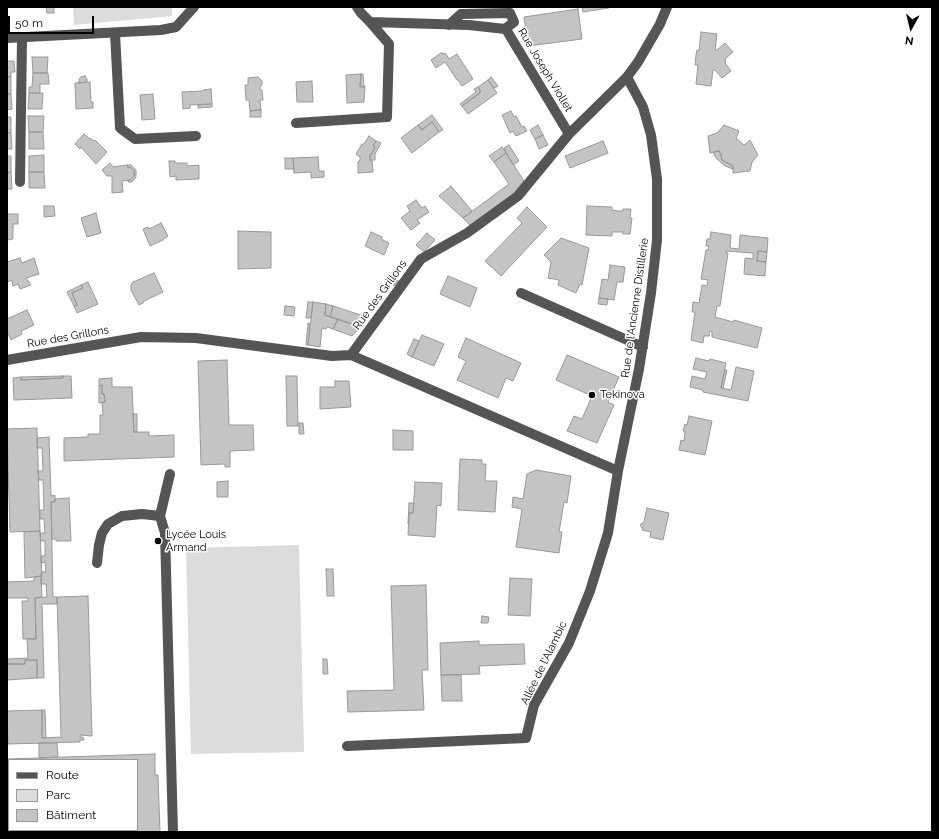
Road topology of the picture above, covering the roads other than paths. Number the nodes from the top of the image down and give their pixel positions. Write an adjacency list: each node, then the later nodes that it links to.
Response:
1 (194, 7): 7 (street)
2 (357, 7): 4 (street)
3 (667, 7): 10 (street, Rue des Grillons)
4 (370, 22): 5 (street, Rue Joseph Viollet); 11 (street)
5 (449, 25): 6 (street, Rue Joseph Viollet); 6 (street)
6 (505, 29): 12 (street, Rue Joseph Viollet)
7 (115, 33): 9 (street); 13 (street)
8 (7, 38): 9 (street)
9 (22, 38): 14 (street)
10 (627, 77): 12 (street, Rue des Grillons); 16 (street, Rue de l'Ancienne Distillerie)
11 (296, 123)
12 (570, 134): 17 (street, Rue des Grillons)
13 (196, 136)
14 (20, 182)
15 (521, 293): 16 (street)
16 (643, 346): 19 (street, Rue de l'Ancienne Distillerie)
17 (351, 355): 18 (street, Rue des Grillons); 19 (street)
18 (7, 360)
19 (618, 471): 23 (street, Allée de l'Alambic)
20 (170, 474): 21 (street)
21 (160, 516): 22 (street); 24 (street)
22 (97, 563)
23 (347, 746)
24 (173, 832)

